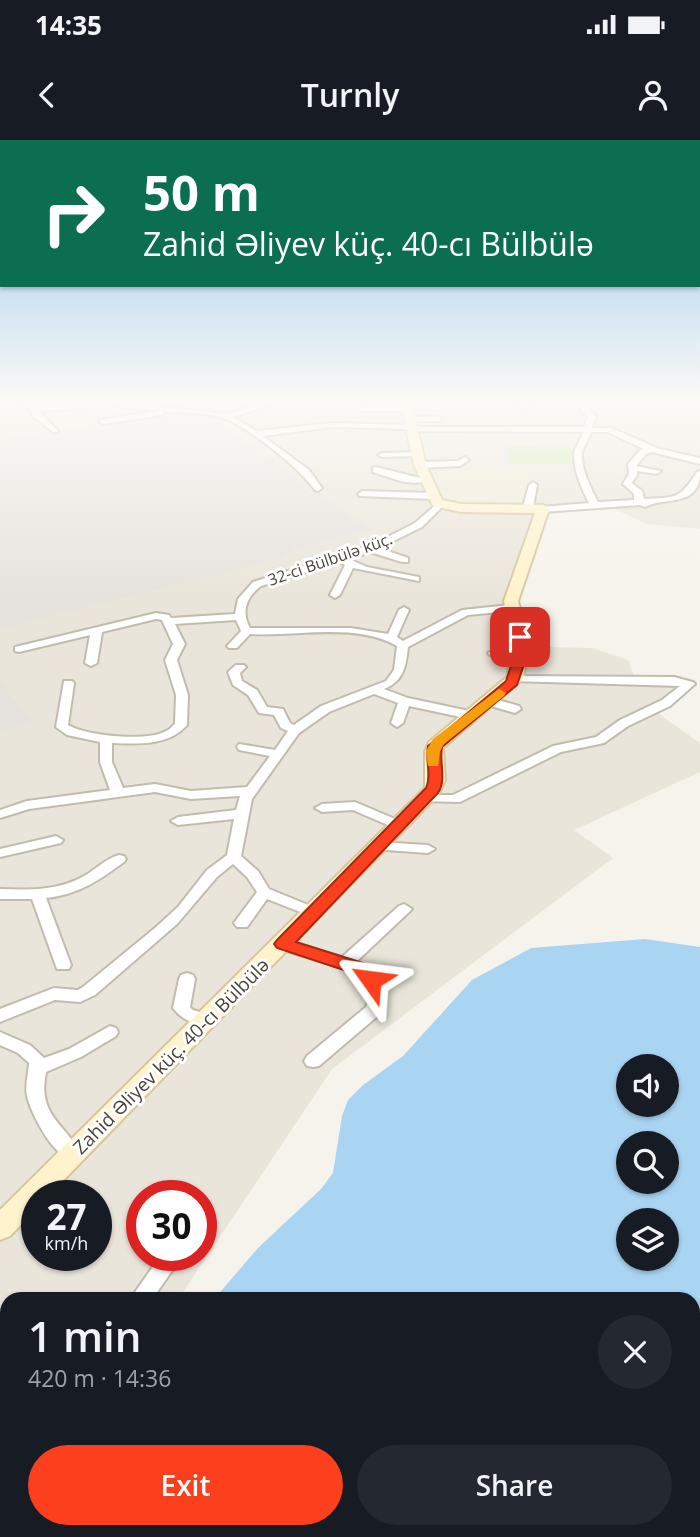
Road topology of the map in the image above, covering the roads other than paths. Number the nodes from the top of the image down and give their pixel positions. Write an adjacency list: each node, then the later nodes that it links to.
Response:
1 (301, 468): 11 (street)
2 (421, 468): 9 (street)
3 (580, 468): 17 (street)
4 (632, 468): 16 (street)
5 (634, 468): 7 (street)
6 (376, 470): 9 (street)
7 (657, 471)
8 (700, 474): 12 (street)
9 (424, 480): 15 (street)
10 (533, 485): 18 (street)
11 (318, 488)
12 (688, 493): 14 (street); 16 (street)
13 (362, 494): 15 (street)
14 (700, 495)
15 (436, 501): 18 (street); 19 (street, 32-ci Bülbülə küç.)
16 (645, 504): 17 (street)
17 (596, 507): 18 (street)
18 (535, 508): 26 (street)
19 (391, 540): 20 (street); 21 (street, 32-ci Bülbülə küç.)
20 (410, 545)
21 (371, 549): 22 (street); 23 (street, 32-ci Bülbülə küç.)
22 (405, 561)
23 (345, 562): 24 (street); 25 (street); 28 (street, 32-ci Bülbülə küç.)
24 (415, 579)
25 (335, 595)
26 (511, 608): 32 (street); 36 (street)
27 (404, 610): 32 (street)
28 (240, 617): 29 (street); 31 (street)
29 (168, 621): 30 (street); 48 (street)
30 (97, 629): 34 (street); 37 (street)
31 (247, 631): 32 (street); 33 (street)
32 (397, 642): 41 (street)
33 (233, 646)
34 (19, 649)
35 (494, 653): 36 (street)
36 (521, 656): 39 (street)
37 (91, 663)
38 (240, 667): 47 (street)
39 (515, 679): 43 (street); 53 (street)
40 (68, 683): 48 (street)
41 (375, 690): 42 (street); 47 (street)
42 (405, 701): 45 (street); 46 (street)
43 (488, 701): 44 (street); 45 (street)
44 (515, 709)
45 (470, 715): 53 (street)
46 (397, 723)
47 (295, 730): 50 (street)
48 (106, 738): 52 (street)
49 (243, 747): 50 (street)
50 (278, 754): 51 (street)
51 (251, 791): 52 (street); 56 (street)
52 (118, 793): 55 (street)
53 (425, 798): 58 (street, Zahid Əliyev küç. 40-cı Bülbülə)
54 (322, 808): 58 (street)
55 (0, 814)
56 (241, 814): 57 (street); 63 (street)
57 (178, 821)
58 (397, 825): 60 (street, Zahid Əliyev küç. 40-cı Bülbülə)
59 (56, 840): 62 (street)
60 (377, 846): 61 (street); 69 (street, Zahid Əliyev küç. 40-cı Bülbülə)
61 (428, 849)
62 (0, 852)
63 (234, 857): 65 (street); 75 (street)
64 (119, 859): 67 (street)
65 (264, 892): 69 (street); 70 (street)
66 (0, 894): 67 (street)
67 (38, 896): 73 (street)
68 (404, 909): 72 (street)
69 (313, 912): 71 (street, Zahid Əliyev küç. 40-cı Bülbülə)
70 (242, 923)
71 (283, 944): 72 (street); 76 (street, Zahid Əliyev küç. 40-cı Bülbülə)
72 (345, 963): 79 (street)
73 (63, 965)
74 (187, 979): 76 (street)
75 (0, 1016)
76 (206, 1020): 81 (street, Zahid Əliyev küç. 40-cı Bülbülə)
77 (110, 1032): 80 (street)
78 (0, 1038): 80 (street)
79 (313, 1061)
80 (38, 1068): 81 (street)
81 (72, 1154): 82 (street, Zahid Əliyev küç. 40-cı Bülbülə)
82 (0, 1228)
83 (161, 1271): 84 (street)
84 (145, 1292)

